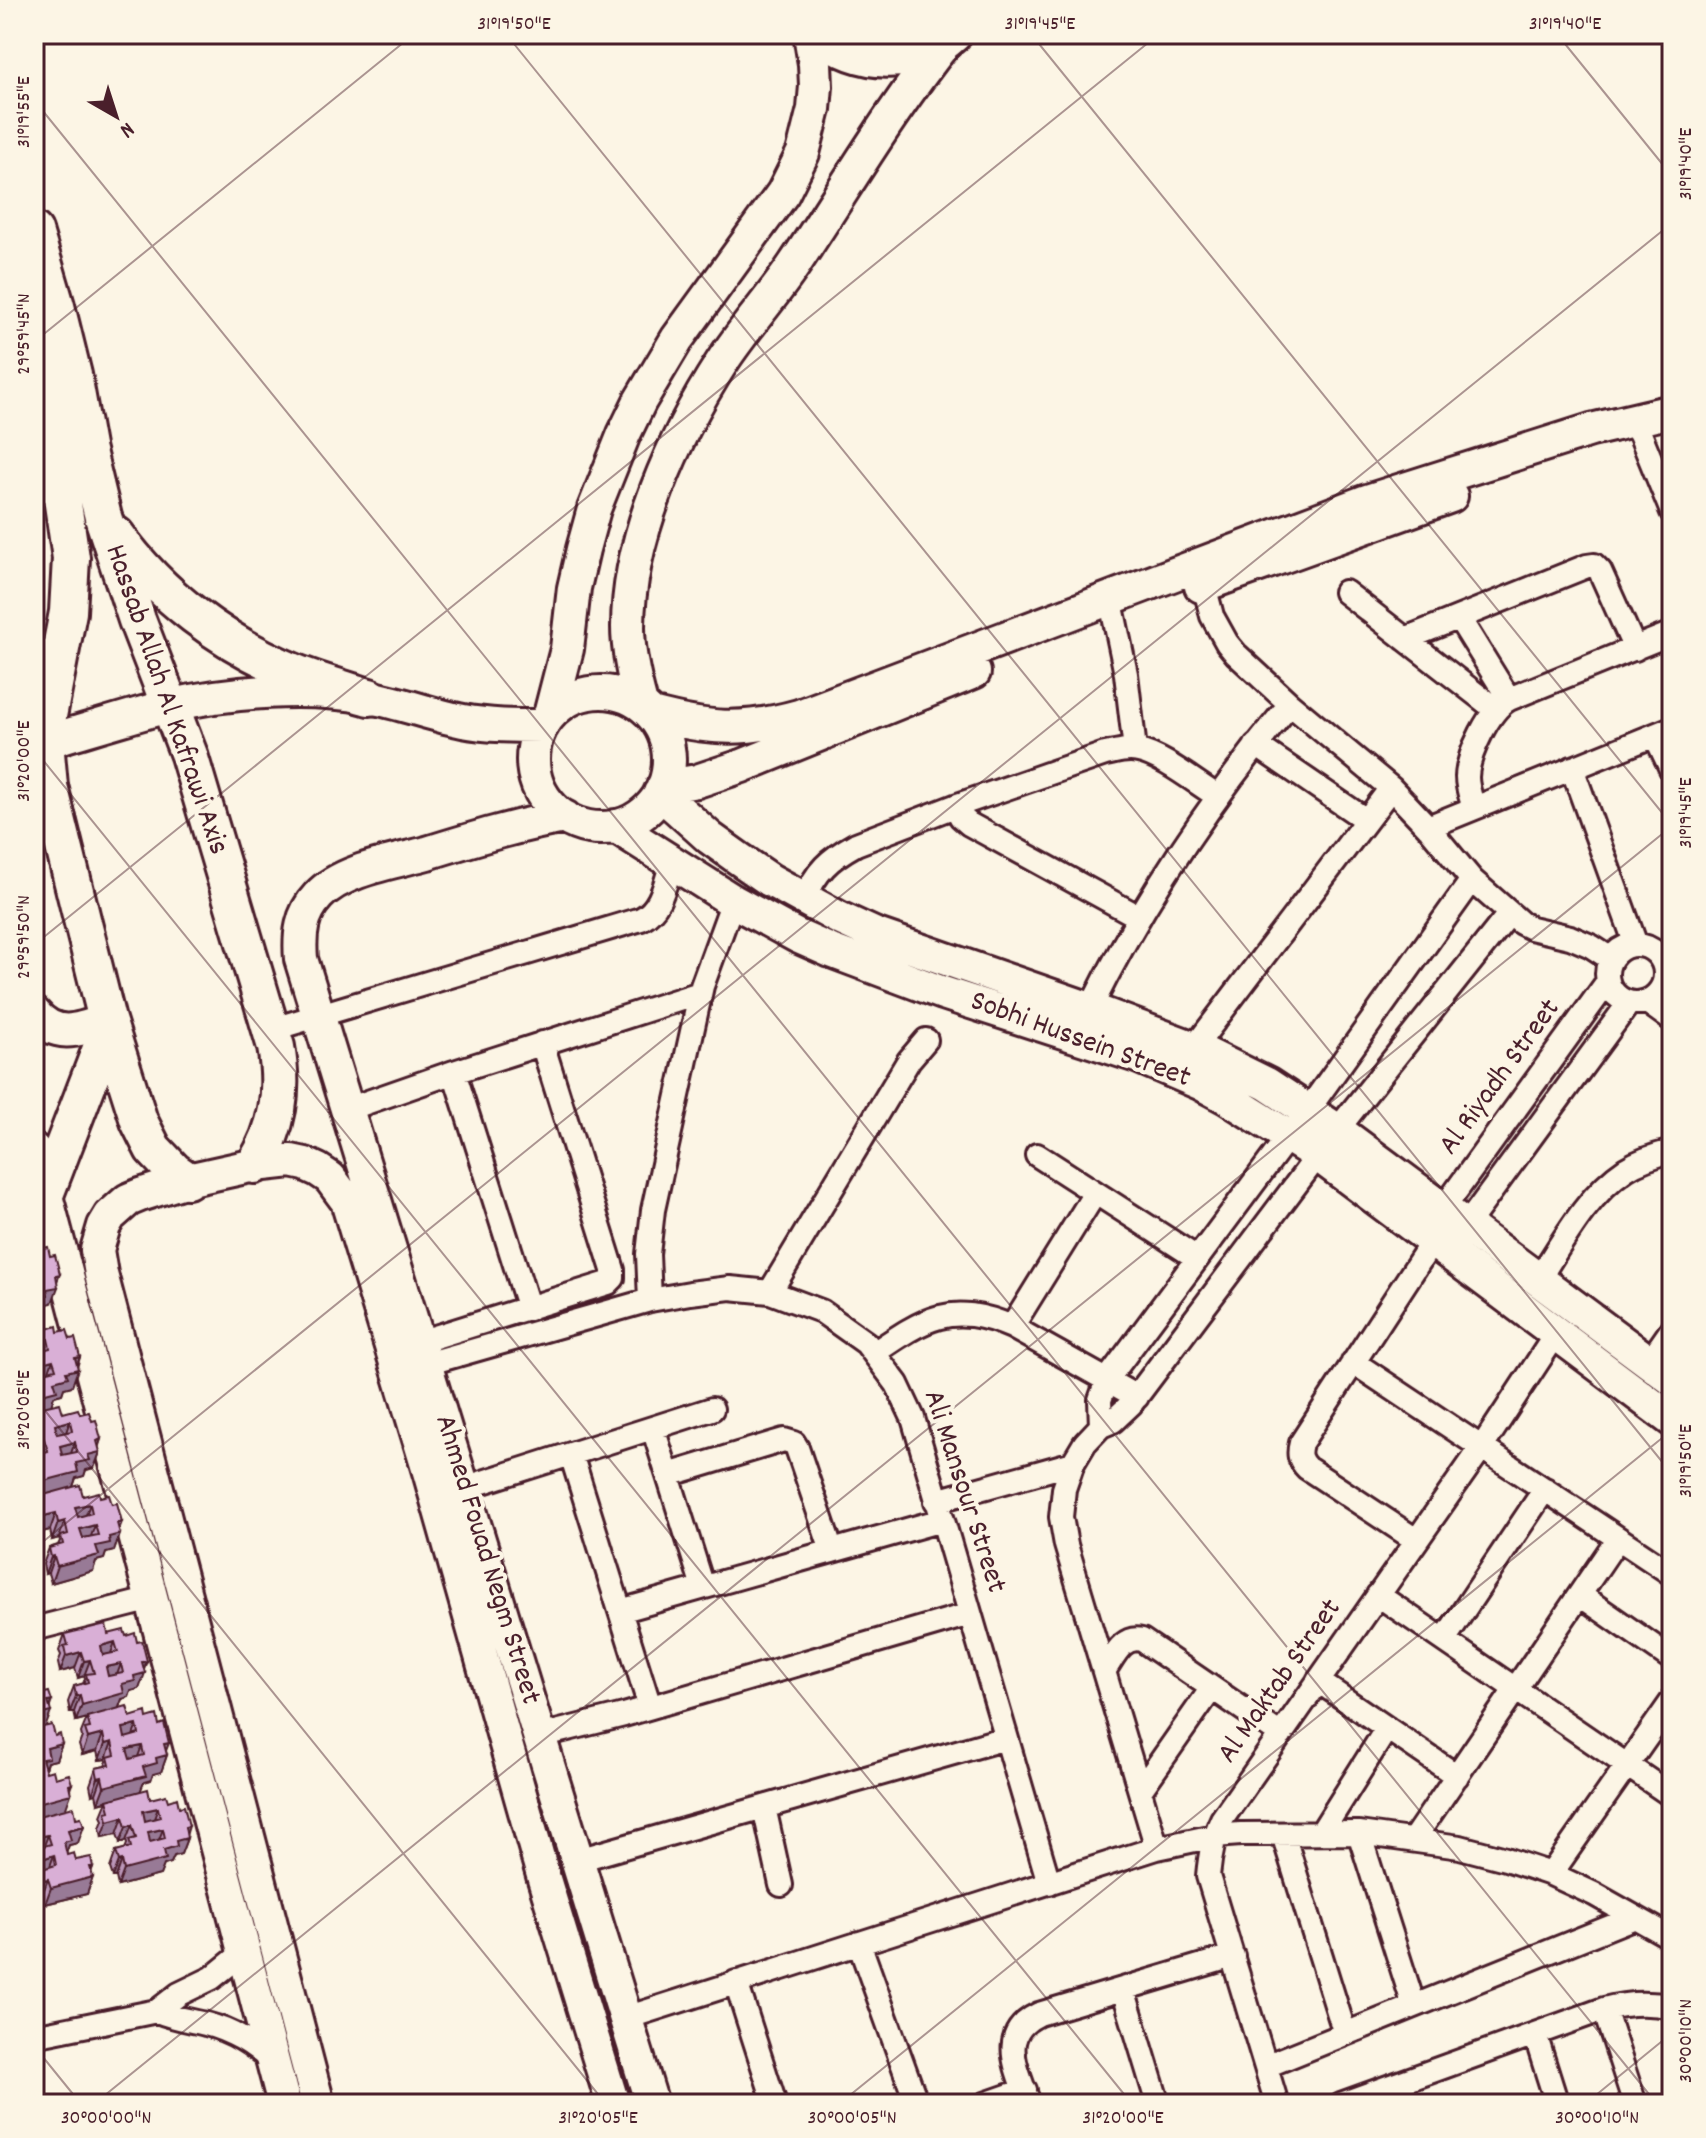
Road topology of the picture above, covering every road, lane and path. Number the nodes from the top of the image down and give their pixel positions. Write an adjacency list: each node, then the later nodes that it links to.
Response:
1 (810, 34): 22 (street)
2 (820, 34): 3 (main road)
3 (951, 36): 21 (street)
4 (34, 231): 9 (main road, Hassab Allah Al Kafrawi Axis)
5 (34, 344): 24 (main road, Hassab Allah Al Kafrawi Axis)
6 (1672, 411): 7 (street)
7 (1649, 431): 8 (street); 10 (street)
8 (1672, 512)
9 (103, 517): 17 (main road); 20 (main road, Hassab Allah Al Kafrawi Axis)
10 (1204, 573): 12 (street); 18 (street)
11 (1345, 592): 15 (street)
12 (1113, 607): 21 (street); 26 (street); 30 (street)
13 (1459, 618): 15 (street); 16 (street); 19 (street)
14 (1672, 633): 16 (street)
15 (1405, 639): 19 (street)
16 (1635, 649): 19 (street)
17 (369, 697): 20 (street); 22 (street)
18 (1290, 704): 25 (street); 29 (street)
19 (1502, 704): 33 (street)
20 (170, 706): 24 (street); 54 (main road, Hassab Allah Al Kafrawi Axis)
21 (646, 709): 22 (street); 30 (street)
22 (546, 720): 34 (street)
23 (1663, 731): 27 (street); 28 (street)
24 (45, 742): 53 (main road, Hassab Allah Al Kafrawi Axis)
25 (1256, 745): 31 (street); 35 (street)
26 (1135, 750): 31 (street); 32 (street)
27 (1572, 768): 33 (street); 44 (street)
28 (1672, 771)
29 (1391, 788): 35 (street); 37 (street)
30 (661, 790): 36 (street); 40 (street, Sobhi Hussein Street)
31 (1217, 796): 43 (street)
32 (955, 806): 40 (street); 43 (street)
33 (1474, 808): 37 (street)
34 (565, 817): 36 (street); 51 (street, Ahmed Fouad Negm Street)
35 (1366, 820): 57 (street)
36 (615, 826): 38 (street, Sobhi Hussein Street)
37 (1428, 827): 39 (street)
38 (672, 862): 41 (street, Sobhi Hussein Street); 51 (street)
39 (1472, 880): 42 (street); 60 (street)
40 (804, 900): 49 (street, Sobhi Hussein Street)
41 (733, 901): 47 (street); 61 (street, Sobhi Hussein Street)
42 (1509, 914): 45 (street); 62 (street)
43 (1139, 917): 49 (street)
44 (1660, 955): 45 (street); 48 (street)
45 (1611, 959): 46 (street)
46 (1608, 981): 48 (street); 70 (street, Al Riyadh Street)
47 (700, 993): 56 (street); 75 (street)
48 (1638, 1002): 52 (street); 70 (street, Al Riyadh Street)
49 (1090, 1009): 57 (street, Sobhi Hussein Street)
50 (34, 1013): 53 (street)
51 (319, 1016): 54 (street); 59 (street, Ahmed Fouad Negm Street)
52 (1672, 1020)
53 (108, 1024): 67 (main road, Hassab Allah Al Kafrawi Axis); 68 (main road)
54 (270, 1030): 66 (main road, Hassab Allah Al Kafrawi Axis)
55 (926, 1040): 74 (street)
56 (542, 1043): 58 (street); 76 (street)
57 (1194, 1048): 60 (street, Sobhi Hussein Street)
58 (454, 1072): 59 (street); 76 (street)
59 (348, 1109): 80 (street, Ahmed Fouad Negm Street)
60 (1308, 1110): 61 (street); 62 (street, Sobhi Hussein Street)
61 (1288, 1135): 62 (street, Sobhi Hussein Street); 72 (street)
62 (1328, 1143): 70 (street, Sobhi Hussein Street); 71 (street, Sobhi Hussein Street); 85 (street)
63 (34, 1150): 68 (street)
64 (1672, 1151): 73 (street)
65 (1037, 1155): 69 (street)
66 (255, 1165): 67 (street, Ahmed Fouad Negm Street); 154 (street, Ahmed Fouad Negm Street)
67 (187, 1180): 153 (street, Ahmed Fouad Negm Street)
68 (46, 1192): 104 (street)
69 (1095, 1193): 72 (street); 77 (street)
70 (1454, 1218): 73 (street, Sobhi Hussein Street)
71 (1432, 1242): 79 (street, Sobhi Hussein Street); 82 (street)
72 (1197, 1258): 84 (street)
73 (1538, 1280): 83 (street, Sobhi Hussein Street)
74 (770, 1292): 75 (street, Ali Mansour Street); 81 (street, Ali Mansour Street)
75 (650, 1300): 80 (street, Ali Mansour Street)
76 (529, 1309): 80 (street)
77 (1012, 1327): 81 (street); 84 (street)
78 (1672, 1329): 83 (street)
79 (1556, 1334): 87 (street, Sobhi Hussein Street); 90 (street, Al Maktab Street)
80 (423, 1353): 94 (street, Ahmed Fouad Negm Street)
81 (874, 1353): 96 (street, Ali Mansour Street)
82 (1353, 1362): 90 (street); 98 (street)
83 (1661, 1371)
84 (1107, 1380): 85 (street); 88 (street)
85 (1137, 1397): 88 (street)
86 (712, 1409): 89 (street)
87 (1672, 1420)
88 (1101, 1426): 92 (street)
89 (653, 1428): 91 (street); 93 (street)
90 (1482, 1447): 95 (street); 98 (street, Al Maktab Street)
91 (571, 1454): 94 (street); 105 (street)
92 (1073, 1463): 96 (street); 110 (street)
93 (668, 1475): 99 (street); 101 (street)
94 (464, 1488): 118 (street, Ahmed Fouad Negm Street)
95 (1545, 1489): 97 (street); 108 (street)
96 (939, 1510): 99 (street); 106 (street, Ali Mansour Street)
97 (1618, 1538): 100 (street); 103 (street)
98 (1416, 1540): 102 (street, Al Maktab Street)
99 (832, 1551): 101 (street)
100 (1672, 1574)
101 (703, 1587): 105 (street)
102 (1378, 1595): 108 (street); 111 (street, Al Maktab Street)
103 (1580, 1595): 109 (street); 113 (street)
104 (152, 1599): 107 (street); 138 (street)
105 (620, 1611): 115 (street)
106 (970, 1614): 115 (street); 119 (street, Ali Mansour Street)
107 (34, 1629)
108 (1444, 1640): 113 (street)
109 (1672, 1659)
110 (1104, 1671): 112 (street); 122 (street)
111 (1318, 1681): 116 (street); 117 (street, Al Maktab Street)
112 (1212, 1688): 117 (street); 122 (street)
113 (1516, 1689): 120 (street); 121 (street)
114 (1672, 1701): 120 (street)
115 (650, 1707): 118 (street)
116 (1387, 1728): 121 (street); 125 (street)
117 (1281, 1735): 128 (street, Al Maktab Street)
118 (540, 1736): 131 (street, Ahmed Fouad Negm Street)
119 (1006, 1738): 124 (street); 133 (street, Ali Mansour Street)
120 (1627, 1765): 123 (street); 132 (street)
121 (1457, 1776): 129 (street)
122 (1140, 1791): 130 (street)
123 (1672, 1796)
124 (764, 1807): 131 (street); 134 (street)
125 (1321, 1833): 126 (street); 127 (street)
126 (1359, 1833): 129 (street); 142 (street)
127 (1283, 1834): 128 (street); 147 (street)
128 (1214, 1836): 130 (street); 139 (street, Al Maktab Street)
129 (1413, 1840): 132 (street)
130 (1157, 1848): 133 (street)
131 (578, 1860): 146 (street, Ahmed Fouad Negm Street)
132 (1551, 1874): 135 (street)
133 (1049, 1883): 137 (street)
134 (781, 1885)
135 (1635, 1917): 136 (street); 142 (street)
136 (1672, 1938)
137 (859, 1943): 140 (street); 157 (street)
138 (244, 1952): 145 (street); 150 (street)
139 (1233, 1956): 141 (street); 151 (street, Al Maktab Street)
140 (736, 1982): 146 (street); 156 (street)
141 (1123, 1989): 152 (street); 159 (street)
142 (1414, 2006): 147 (street)
143 (1672, 2007): 144 (street)
144 (1604, 2009): 148 (street); 163 (street)
145 (157, 2011): 149 (street); 150 (street)
146 (626, 2018): 155 (street, Ahmed Fouad Negm Street)
147 (1345, 2034): 151 (street)
148 (1535, 2034): 161 (street); 162 (street)
149 (34, 2036)
150 (273, 2062): 153 (street)
151 (1266, 2066): 160 (street, Al Maktab Street)
152 (1027, 2097): 158 (street)
153 (298, 2101)
154 (613, 2104)
155 (652, 2104)
156 (775, 2104)
157 (917, 2104)
158 (985, 2104)
159 (1158, 2104)
160 (1277, 2104)
161 (1341, 2104)
162 (1557, 2104)
163 (1635, 2104)

